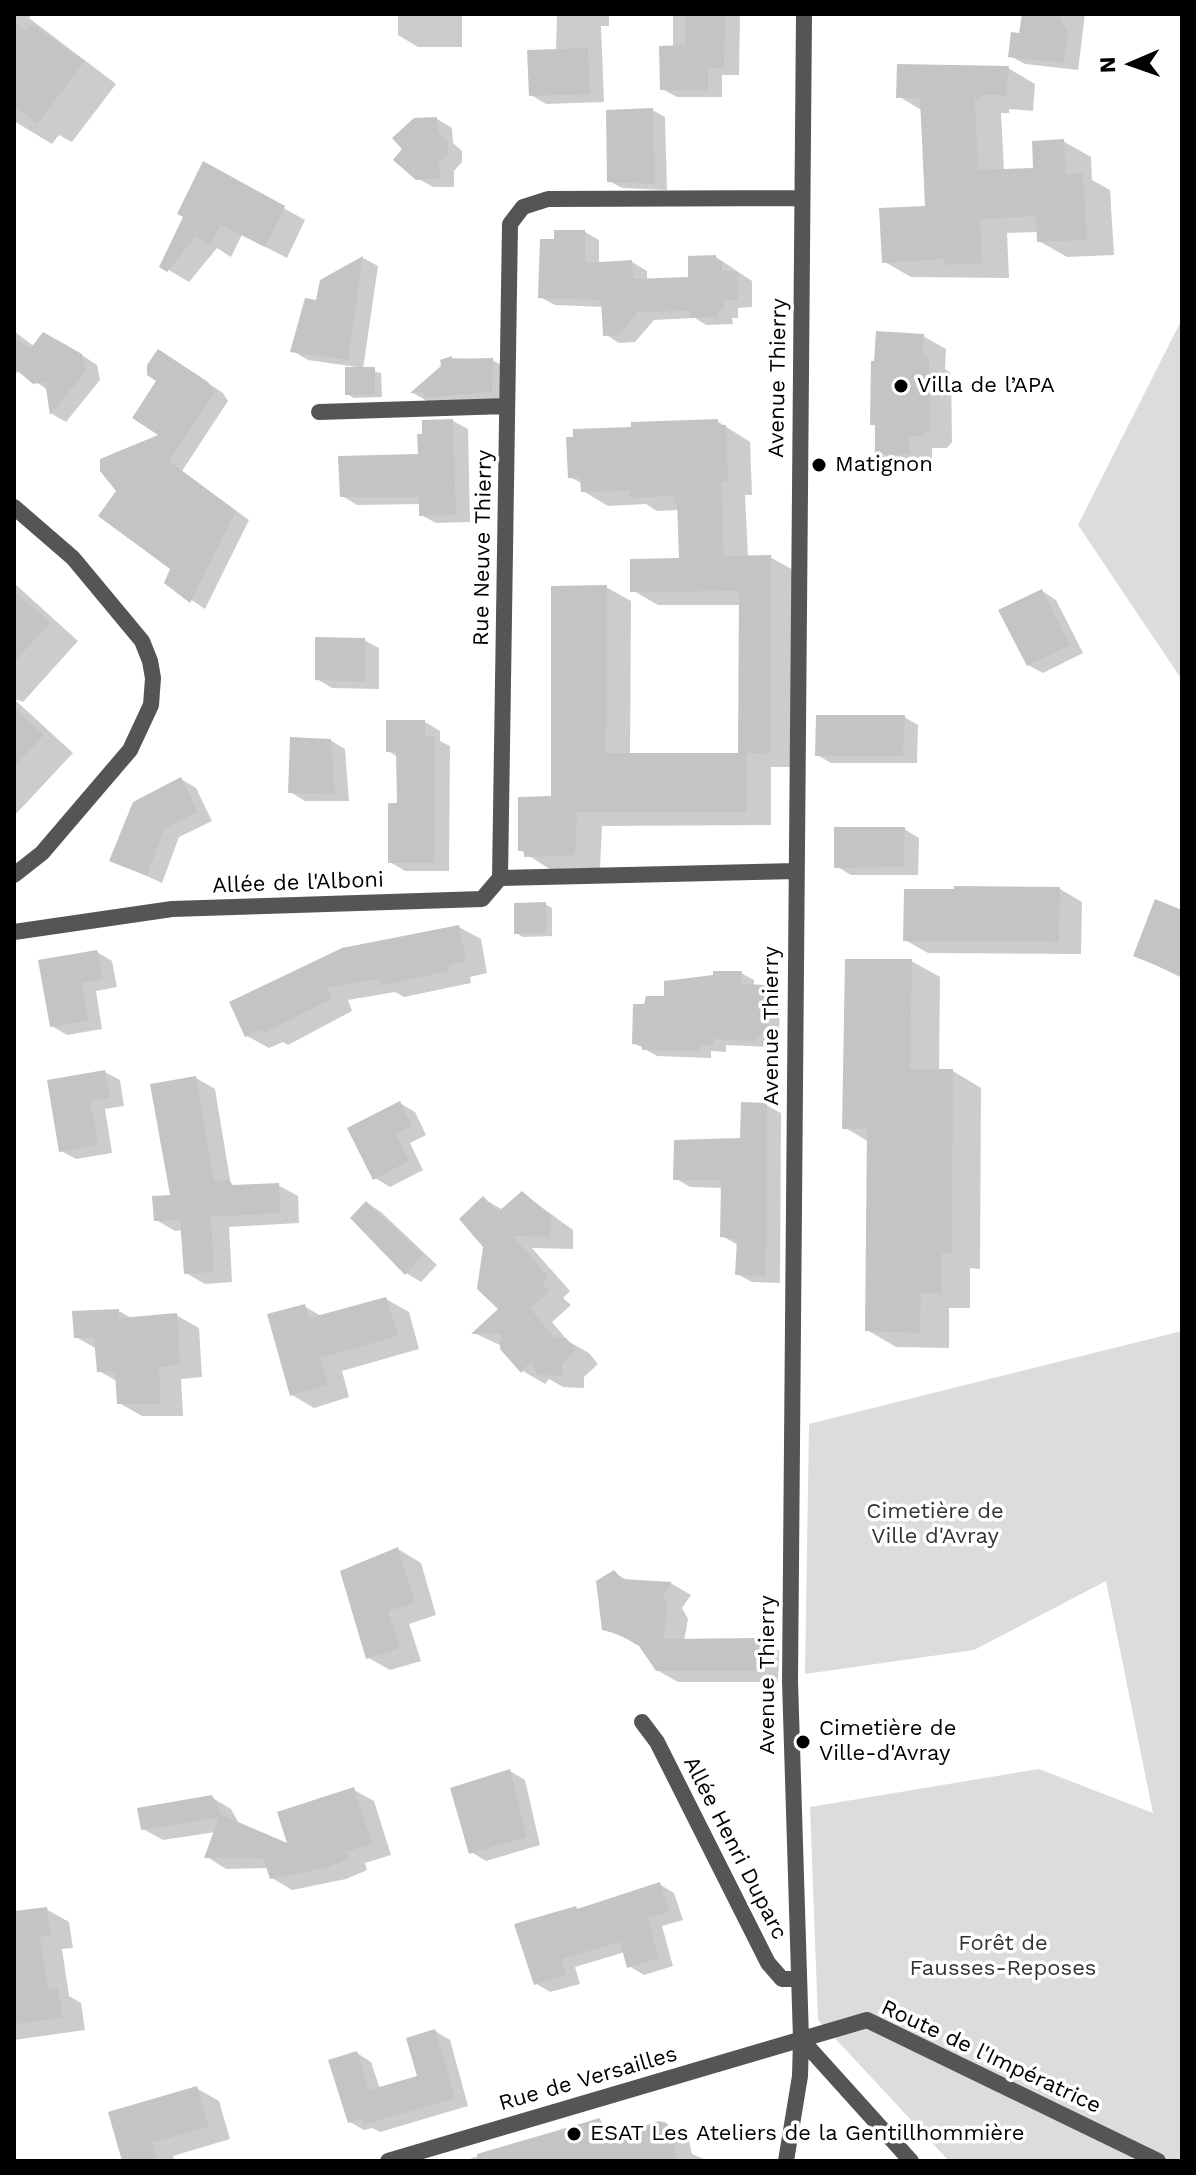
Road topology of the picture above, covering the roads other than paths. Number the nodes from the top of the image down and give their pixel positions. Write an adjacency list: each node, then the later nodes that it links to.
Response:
1 (804, 14): 2 (street, Avenue Thierry)
2 (801, 198): 3 (street, Rue Neuve Thierry); 6 (street, Avenue Thierry)
3 (507, 406): 4 (street); 8 (street, Rue Neuve Thierry)
4 (319, 412)
5 (14, 507): 7 (street)
6 (796, 871): 8 (street); 11 (street, Avenue Thierry)
7 (14, 875)
8 (500, 878): 9 (street, Allée de l'Alboni)
9 (14, 932)
10 (642, 1722): 11 (street, Allée Henri Duparc)
11 (798, 1979): 12 (street, Avenue Thierry)
12 (801, 2039): 13 (street, Rue de Versailles); 14 (street, Avenue Thierry); 15 (street); 16 (street, Route de l'Impératrice)
13 (388, 2161)
14 (786, 2161)
15 (911, 2161)
16 (1158, 2161)

